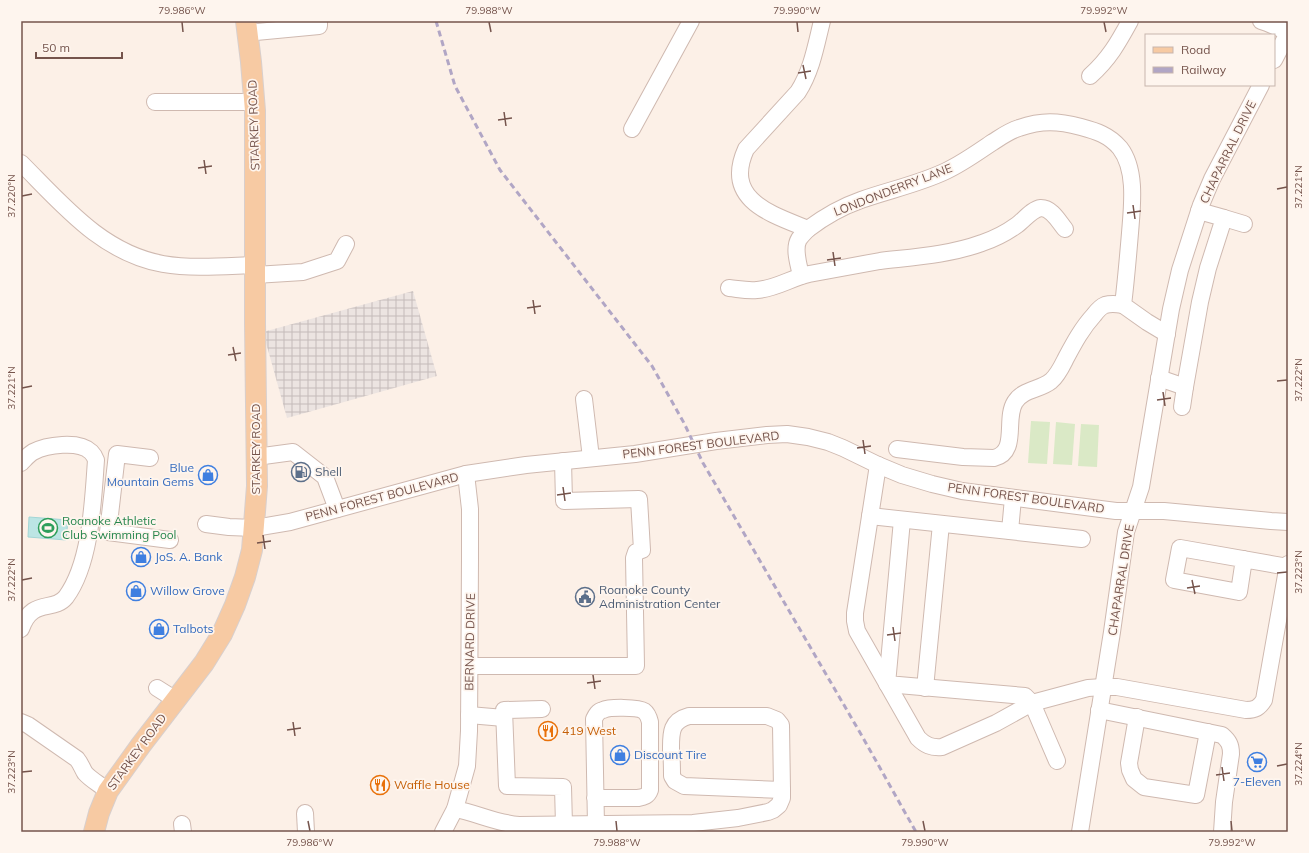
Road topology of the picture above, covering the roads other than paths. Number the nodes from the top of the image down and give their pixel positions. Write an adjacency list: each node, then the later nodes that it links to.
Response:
1 (318, 21): 6 (street)
2 (690, 21): 13 (street)
3 (822, 21): 18 (street)
4 (1130, 21): 9 (street)
5 (1261, 21): 7 (street)
6 (246, 27): 12 (main road, STARKEY ROAD)
7 (1288, 33): 8 (street)
8 (1275, 58)
9 (1090, 76)
10 (1260, 86): 15 (street, CHAPARRAL DRIVE)
11 (155, 102): 12 (street)
12 (254, 102): 21 (main road, STARKEY ROAD)
13 (632, 129)
14 (21, 163): 21 (street)
15 (1199, 211): 16 (street); 25 (street, CHAPARRAL DRIVE)
16 (1224, 218): 17 (street); 27 (street)
17 (1244, 224)
18 (808, 229): 22 (street, LONDONDERRY LANE); 24 (street, LONDONDERRY LANE)
19 (1065, 229): 22 (street)
20 (346, 244): 21 (street)
21 (255, 270): 31 (main road, STARKEY ROAD)
22 (801, 276): 23 (street)
23 (730, 288)
24 (1123, 305): 25 (street); 30 (street)
25 (1167, 334): 26 (street, CHAPARRAL DRIVE)
26 (1159, 378): 27 (street); 40 (street, CHAPARRAL DRIVE)
27 (1185, 387): 29 (street)
28 (584, 399): 33 (street)
29 (1182, 407)
30 (897, 449)
31 (256, 457): 39 (street); 46 (main road, STARKEY ROAD)
32 (150, 458): 49 (street)
33 (591, 458): 34 (street, PENN FOREST BOULEVARD); 36 (street, PENN FOREST BOULEVARD)
34 (562, 461): 37 (street, PENN FOREST BOULEVARD); 53 (street)
35 (21, 463): 52 (street)
36 (878, 465): 38 (street, PENN FOREST BOULEVARD); 41 (street)
37 (466, 474): 39 (street, PENN FOREST BOULEVARD); 53 (street, BERNARD DRIVE)
38 (1014, 498): 40 (street, PENN FOREST BOULEVARD); 47 (street)
39 (337, 509): 46 (street, PENN FOREST BOULEVARD)
40 (1134, 511): 43 (street, PENN FOREST BOULEVARD); 55 (street, CHAPARRAL DRIVE)
41 (870, 516): 42 (street); 54 (street)
42 (902, 520): 45 (street); 54 (street)
43 (1288, 522)
44 (206, 524): 46 (street, PENN FOREST BOULEVARD)
45 (941, 524): 47 (street); 57 (street)
46 (254, 528): 58 (main road, STARKEY ROAD)
47 (1010, 531): 48 (street)
48 (1082, 539)
49 (170, 540)
50 (1244, 559): 51 (street)
51 (1288, 565): 55 (street)
52 (21, 629)
53 (470, 666): 62 (street, BERNARD DRIVE)
54 (887, 684): 57 (street); 59 (street)
55 (1103, 687): 59 (street); 61 (street, CHAPARRAL DRIVE)
56 (157, 688): 58 (street)
57 (925, 688): 59 (street)
58 (176, 700): 69 (main road, STARKEY ROAD)
59 (1032, 703): 67 (street)
60 (542, 709): 64 (street)
61 (1099, 710): 63 (street); 80 (street, CHAPARRAL DRIVE)
62 (469, 715): 64 (street); 71 (street, BERNARD DRIVE)
63 (1137, 717): 66 (street); 66 (street)
64 (504, 718): 74 (street)
65 (21, 722): 69 (street)
66 (1208, 732): 81 (street)
67 (1057, 761)
68 (782, 790): 68 (street); 75 (street)
69 (108, 791): 76 (main road, STARKEY ROAD)
70 (595, 798): 70 (street); 73 (street)
71 (455, 808): 74 (street); 78 (street, BERNARD DRIVE); 79 (street, BERNARD DRIVE)
72 (305, 813): 77 (street)
73 (596, 824): 74 (street); 75 (street)
74 (564, 825)
75 (705, 827)
76 (94, 832)
77 (306, 832)
78 (443, 832)
79 (455, 832)
80 (1080, 832)
81 (1222, 832)

